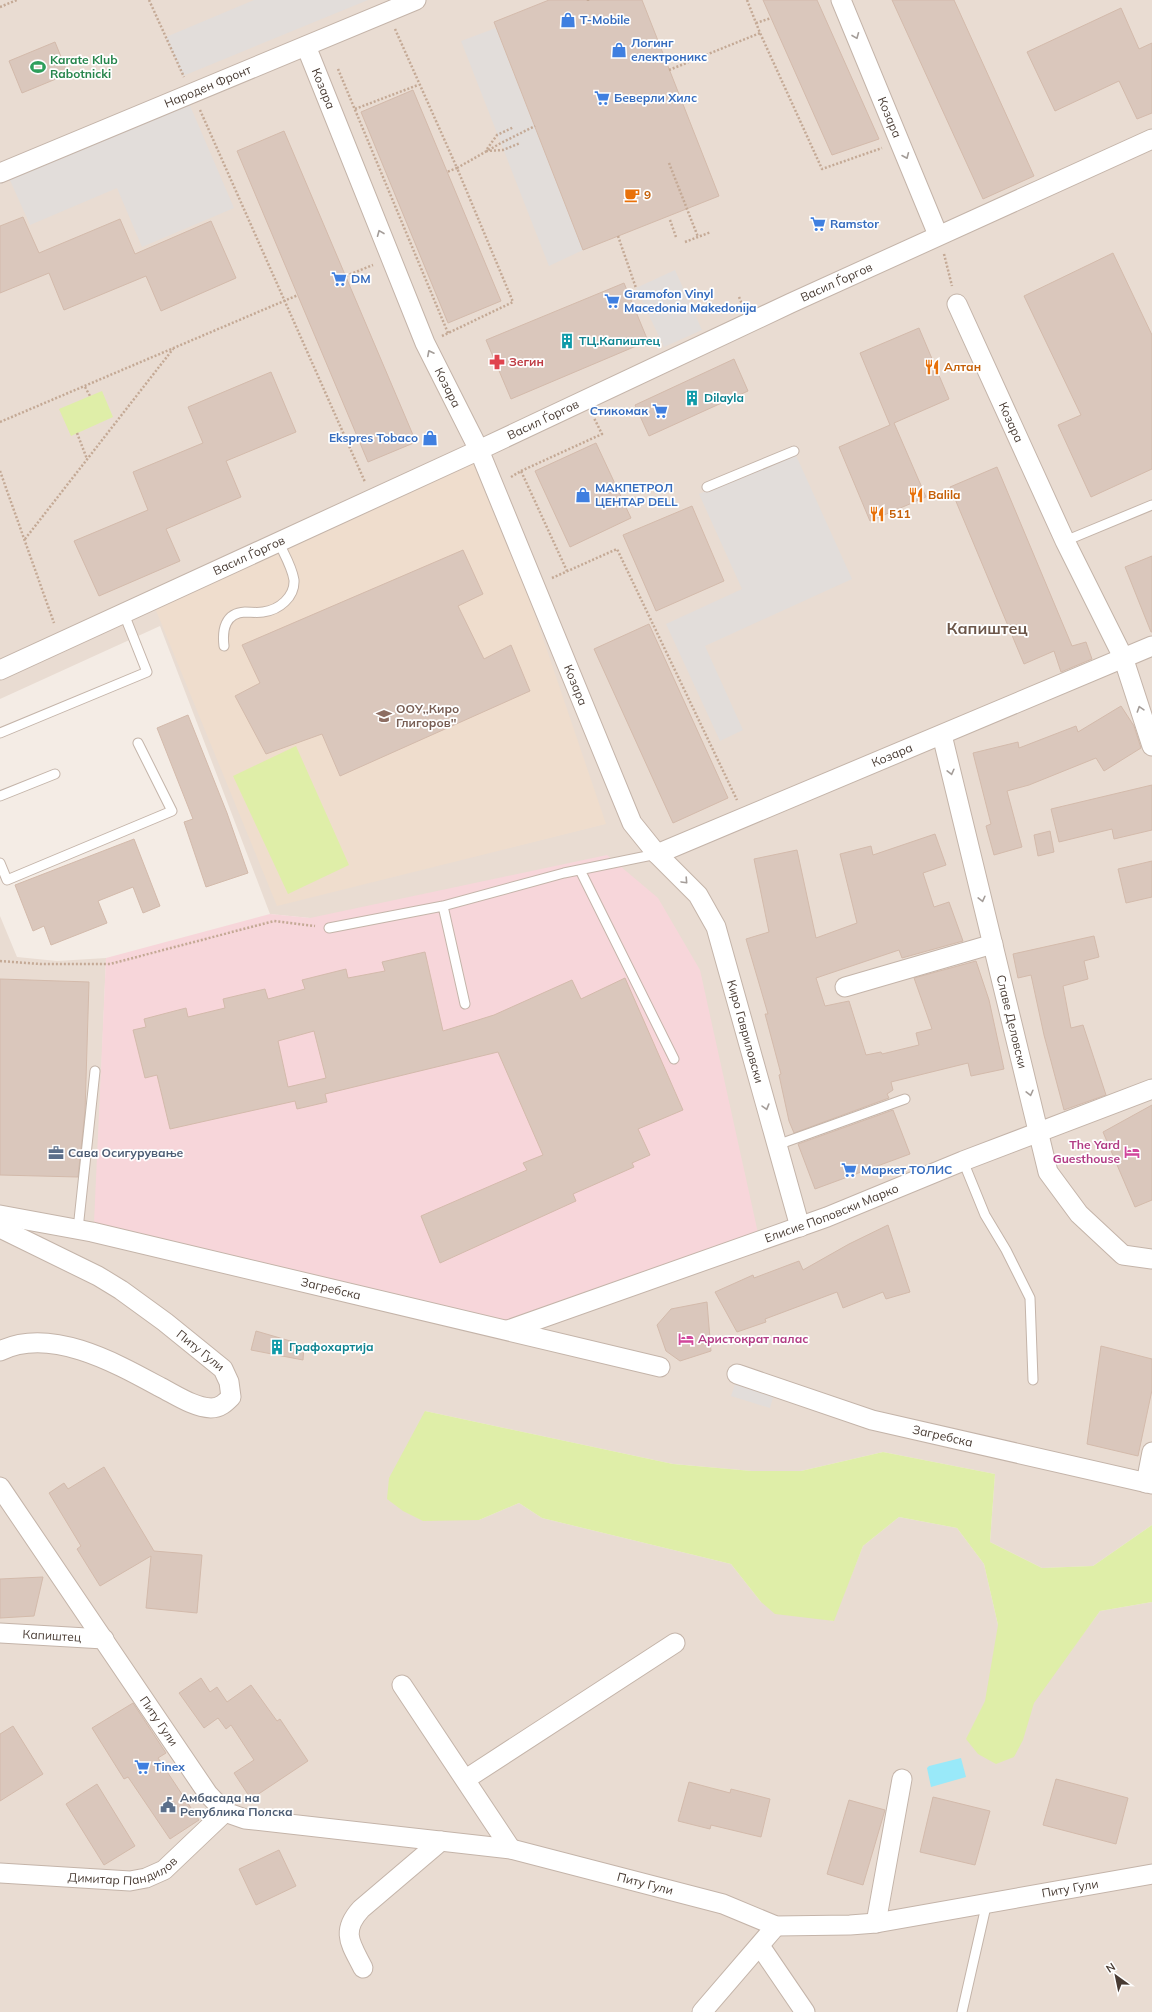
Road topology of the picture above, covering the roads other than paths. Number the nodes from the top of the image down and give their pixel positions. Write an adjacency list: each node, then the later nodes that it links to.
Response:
1 (416, 0): 3 (street, Народен Фронт)
2 (841, 0): 6 (street, Козара, one-way to 6)
3 (306, 46): 5 (street, Народен Фронт); 8 (street, Козара, one-way to 3)
4 (1152, 139): 6 (street, Васил Ѓоргов)
5 (0, 173)
6 (938, 235): 8 (street, Васил Ѓоргов)
7 (957, 304): 12 (street, Козара)
8 (478, 450): 13 (street, Васил Ѓоргов); 25 (street, Козара)
9 (794, 451): 10 (lane)
10 (707, 487)
11 (1152, 504): 12 (lane)
12 (1065, 541): 17 (street, Козара)
13 (279, 543): 14 (street, Васил Ѓоргов); 15 (lane)
14 (124, 614): 18 (street, Васил Ѓоргов); 19 (lane)
15 (224, 646)
16 (1152, 646): 17 (street, Козара)
17 (1123, 658): 20 (street, Козара); 22 (street, one-way to 17)
18 (0, 670)
19 (0, 733)
20 (942, 734): 25 (street, Козара); 30 (street, Славе Деловски, one-way to 30)
21 (138, 743): 26 (lane)
22 (1152, 746)
23 (55, 774): 24 (lane)
24 (0, 796)
25 (657, 854): 27 (lane); 38 (street, Киро Гавриловски, one-way to 38)
26 (0, 864)
27 (580, 870): 28 (lane); 33 (lane)
28 (443, 906): 29 (lane); 32 (lane)
29 (329, 928)
30 (993, 944): 31 (street); 37 (street, Славе Деловски, one-way to 37)
31 (845, 987)
32 (465, 1004)
33 (674, 1059)
34 (95, 1071): 43 (lane)
35 (1152, 1089): 37 (street, Елисие Поповски Марко)
36 (905, 1099): 38 (lane)
37 (1040, 1133): 39 (street, Елисие Поповски Марко); 44 (street, Славе Деловски)
38 (777, 1145): 42 (street, Киро Гавриловски)
39 (963, 1161): 42 (street, Елисие Поповски Марко); 49 (lane)
40 (0, 1215): 43 (street, Загребска)
41 (0, 1228): 46 (street, Питу Гули)
42 (800, 1228): 45 (street, Елисие Поповски Марко)
43 (78, 1229): 45 (street, Загребска)
44 (1152, 1259)
45 (508, 1330): 47 (street, Загребска)
46 (0, 1352)
47 (660, 1367)
48 (737, 1374): 51 (street, Загребска)
49 (1033, 1380)
50 (1152, 1452): 51 (street)
51 (1149, 1483)
52 (0, 1486): 54 (street, Питу Гули)
53 (0, 1633): 54 (street, Капиштец)
54 (104, 1639): 59 (street, Питу Гули)
55 (675, 1643): 57 (street)
56 (402, 1685): 57 (street)
57 (466, 1779): 61 (street)
58 (902, 1779): 65 (street)
59 (225, 1812): 60 (street, Питу Гули); 62 (street, Димитар Пандилов)
60 (441, 1841): 61 (street, Питу Гули); 68 (street)
61 (511, 1849): 66 (street, Питу Гули)
62 (0, 1873)
63 (1152, 1874): 64 (street, Питу Гули)
64 (987, 1902): 65 (street, Питу Гули); 71 (lane)
65 (876, 1923): 66 (street, Питу Гули)
66 (776, 1926): 67 (street)
67 (760, 1946): 69 (street); 70 (street)
68 (363, 1968)
69 (702, 2012)
70 (805, 2012)
71 (962, 2012)

